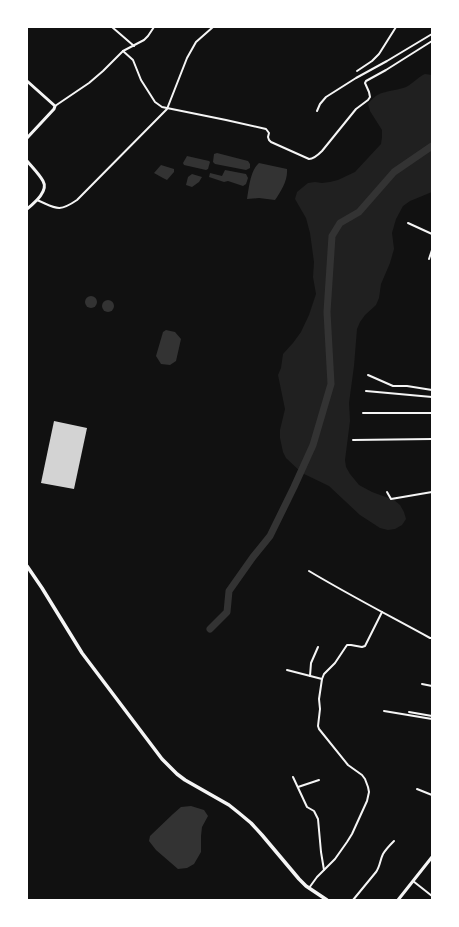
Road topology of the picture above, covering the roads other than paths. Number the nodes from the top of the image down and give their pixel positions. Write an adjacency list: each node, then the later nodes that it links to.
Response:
1 (112, 27): 8 (street)
2 (213, 27): 5 (street)
3 (396, 27): 10 (street)
4 (152, 28): 8 (street)
5 (209, 28): 13 (street)
6 (432, 34): 14 (street)
7 (432, 41): 13 (street)
8 (134, 46): 9 (street)
9 (123, 52): 12 (street); 13 (street)
10 (357, 72)
11 (27, 81): 12 (street)
12 (55, 106): 15 (street)
13 (168, 109): 17 (street)
14 (317, 111)
15 (27, 138)
16 (27, 161): 17 (street)
17 (37, 200): 18 (street)
18 (27, 209)
19 (408, 223): 20 (street)
20 (432, 234)
21 (432, 250): 22 (street)
22 (429, 259)
23 (368, 375): 24 (street)
24 (432, 390)
25 (366, 391): 26 (street)
26 (432, 397)
27 (363, 413): 28 (street)
28 (432, 413)
29 (432, 439): 30 (street)
30 (353, 440)
31 (387, 492): 32 (street)
32 (432, 492)
33 (27, 566): 55 (main road)
34 (309, 571): 35 (street)
35 (382, 612): 36 (street); 40 (street)
36 (432, 638)
37 (318, 647): 39 (street)
38 (287, 670): 39 (street)
39 (310, 676): 40 (street)
40 (322, 679): 53 (street)
41 (422, 684): 42 (street)
42 (432, 686)
43 (384, 711): 45 (street)
44 (409, 712): 45 (street)
45 (432, 718)
46 (293, 777): 48 (street)
47 (319, 780): 48 (street)
48 (298, 787): 53 (street)
49 (417, 788): 50 (street)
50 (432, 795)
51 (394, 841): 58 (street)
52 (432, 856): 54 (street)
53 (324, 870): 55 (street)
54 (413, 881): 56 (street); 59 (street)
55 (309, 888): 57 (main road)
56 (432, 896)
57 (327, 900)
58 (353, 900)
59 (398, 900)

